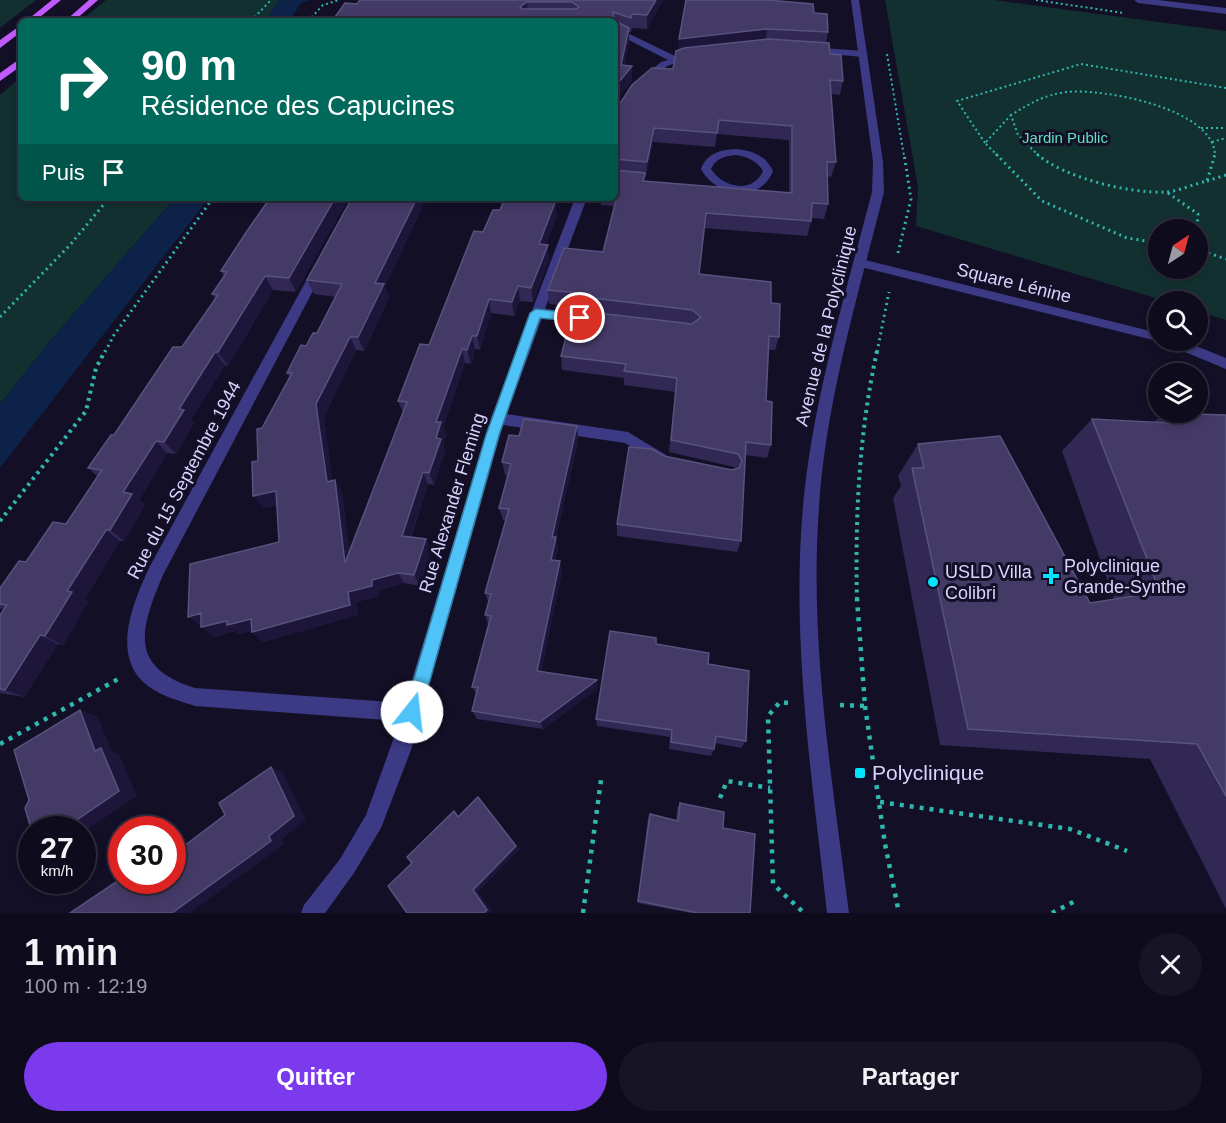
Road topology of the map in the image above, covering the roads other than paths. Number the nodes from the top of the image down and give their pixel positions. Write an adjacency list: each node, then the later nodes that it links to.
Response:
1 (57, 0): 8 (main road)
2 (94, 0): 9 (main road)
3 (855, 0): 15 (street, Avenue de la Polyclinique)
4 (1138, 0): 7 (street)
5 (1185, 0): 6 (street)
6 (1226, 5)
7 (1226, 11)
8 (34, 18)
9 (73, 18)
10 (18, 30): 12 (main road)
11 (618, 31): 16 (street)
12 (0, 45)
13 (799, 50): 15 (street)
14 (705, 53): 16 (street)
15 (863, 54): 24 (street, Avenue de la Polyclinique)
16 (674, 59): 19 (street)
17 (18, 63): 18 (main road)
18 (0, 78)
19 (638, 85)
20 (715, 183): 20 (street); 21 (street)
21 (701, 186)
22 (580, 201): 25 (street, Rue Alexander Fleming)
23 (328, 251): 32 (street, Rue du 15 Septembre 1944)
24 (861, 263): 27 (street, Square Lénine); 34 (street, Avenue de la Polyclinique)
25 (536, 313): 26 (street); 30 (street, Rue Alexander Fleming)
26 (607, 321)
27 (1148, 335)
28 (1194, 351): 29 (street)
29 (1226, 364)
30 (498, 418): 31 (street); 32 (street, Rue Alexander Fleming)
31 (675, 465)
32 (412, 712): 33 (street, Rue Alexander Fleming)
33 (312, 913)
34 (838, 913)

